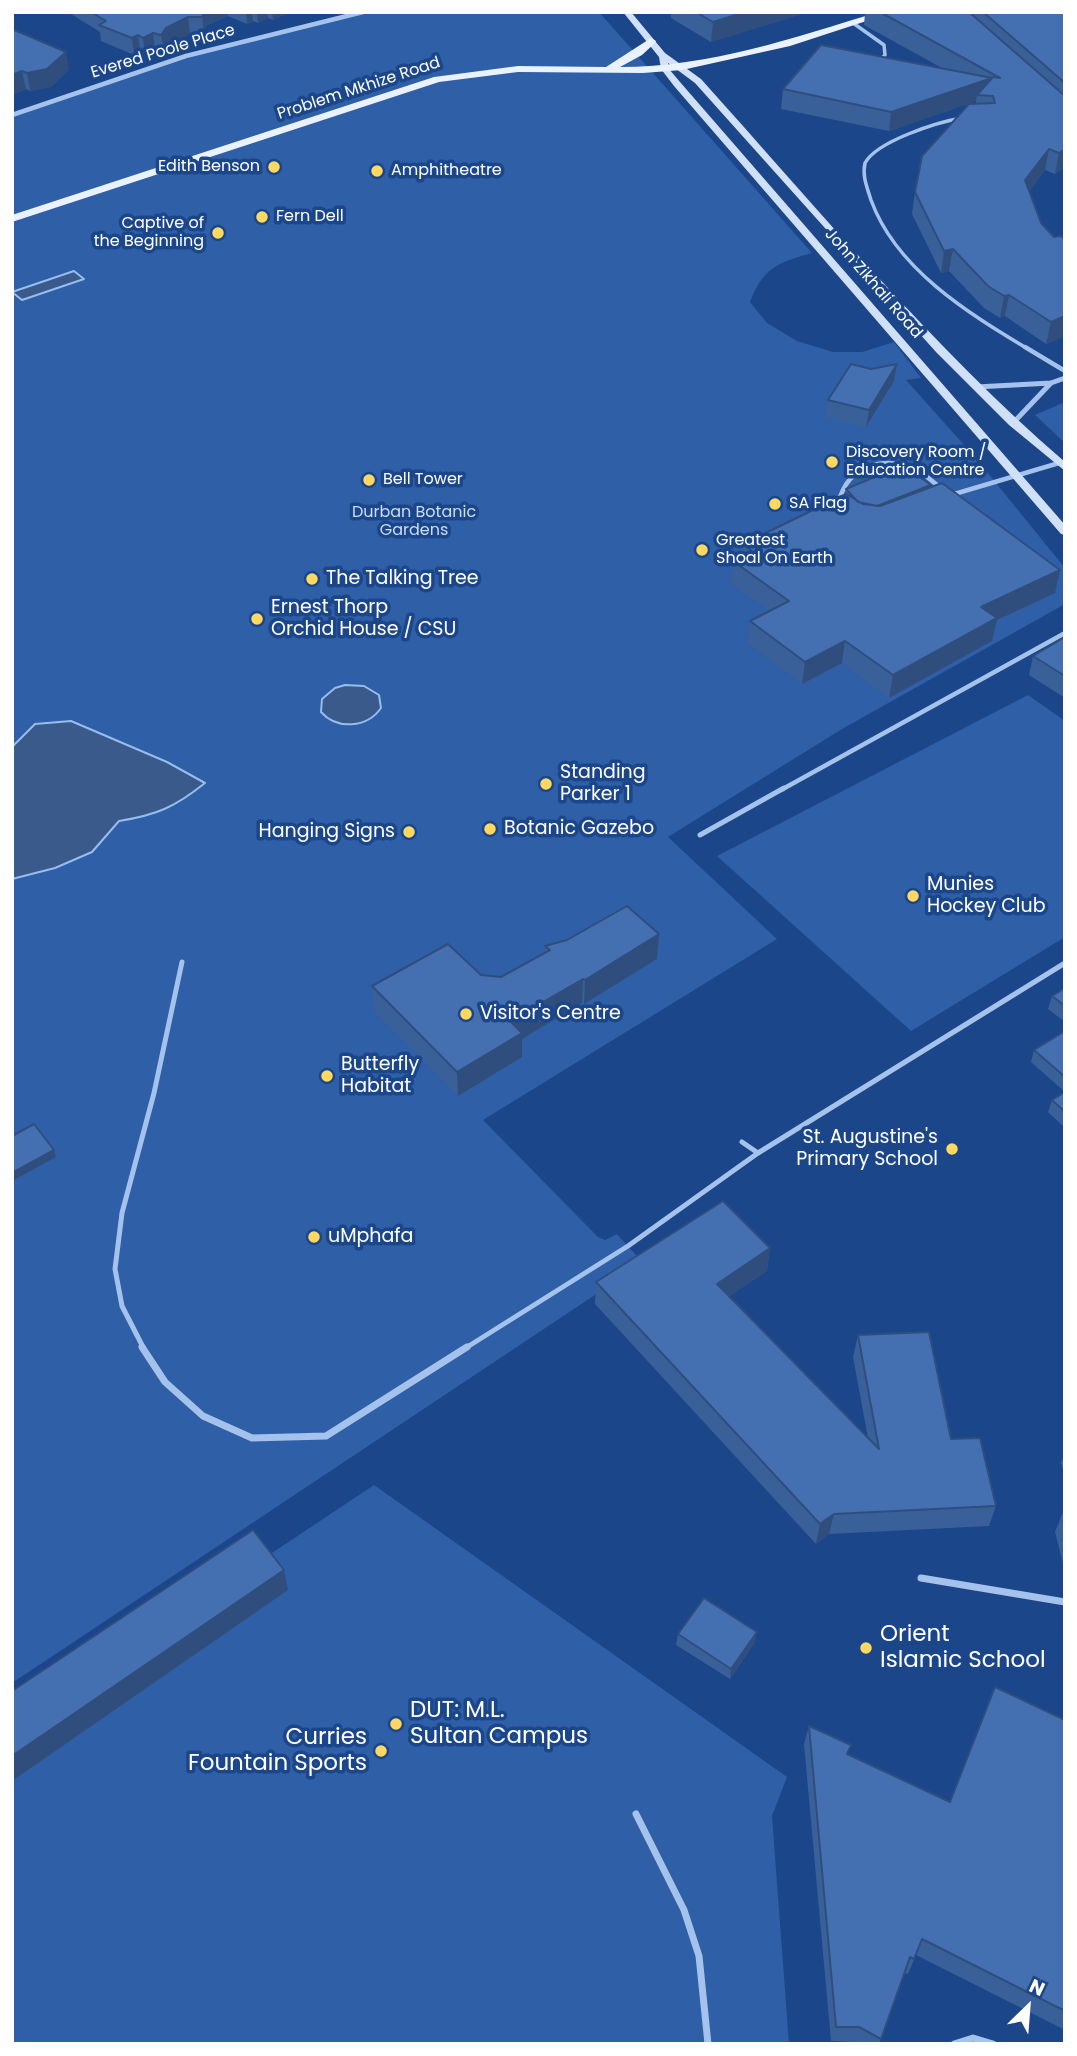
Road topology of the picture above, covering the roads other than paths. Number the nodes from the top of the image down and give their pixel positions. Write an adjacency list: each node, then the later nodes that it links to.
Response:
1 (363, 12): 11 (street, Evered Poole Place)
2 (889, 12): 4 (main road, Problem Mkhize Road)
3 (631, 13): 5 (main road, John Zikhali Road)
4 (853, 23): 7 (lane); 8 (main road, Problem Mkhize Road)
5 (651, 41): 6 (main road, John Zikhali Road); 10 (main road)
6 (662, 55): 8 (main road, John Zikhali Road); 9 (main road, John Zikhali Road)
7 (873, 62)
8 (682, 68): 9 (main road, Problem Mkhize Road); 17 (main road, John Zikhali Road)
9 (666, 69): 10 (main road, Problem Mkhize Road); 20 (main road, John Zikhali Road)
10 (607, 70): 13 (main road, Problem Mkhize Road)
11 (12, 115)
12 (970, 118): 14 (lane)
13 (12, 219)
14 (1065, 371)
15 (1065, 377): 16 (street)
16 (1051, 383): 17 (street); 18 (street)
17 (976, 387): 18 (main road, John Zikhali Road)
18 (1013, 423): 19 (main road, John Zikhali Road)
19 (1062, 466): 20 (lane)
20 (1018, 475): 21 (lane); 22 (main road, John Zikhali Road)
21 (843, 511)
22 (1065, 532)
23 (1065, 633): 24 (lane)
24 (700, 835)
25 (182, 962): 28 (lane)
26 (1065, 963): 28 (lane)
27 (742, 1142): 28 (lane)
28 (758, 1153)
29 (921, 1578): 30 (lane)
30 (1065, 1602)
31 (635, 1814): 32 (lane)
32 (708, 2044)
33 (954, 2044): 34 (lane)
34 (993, 2044)

